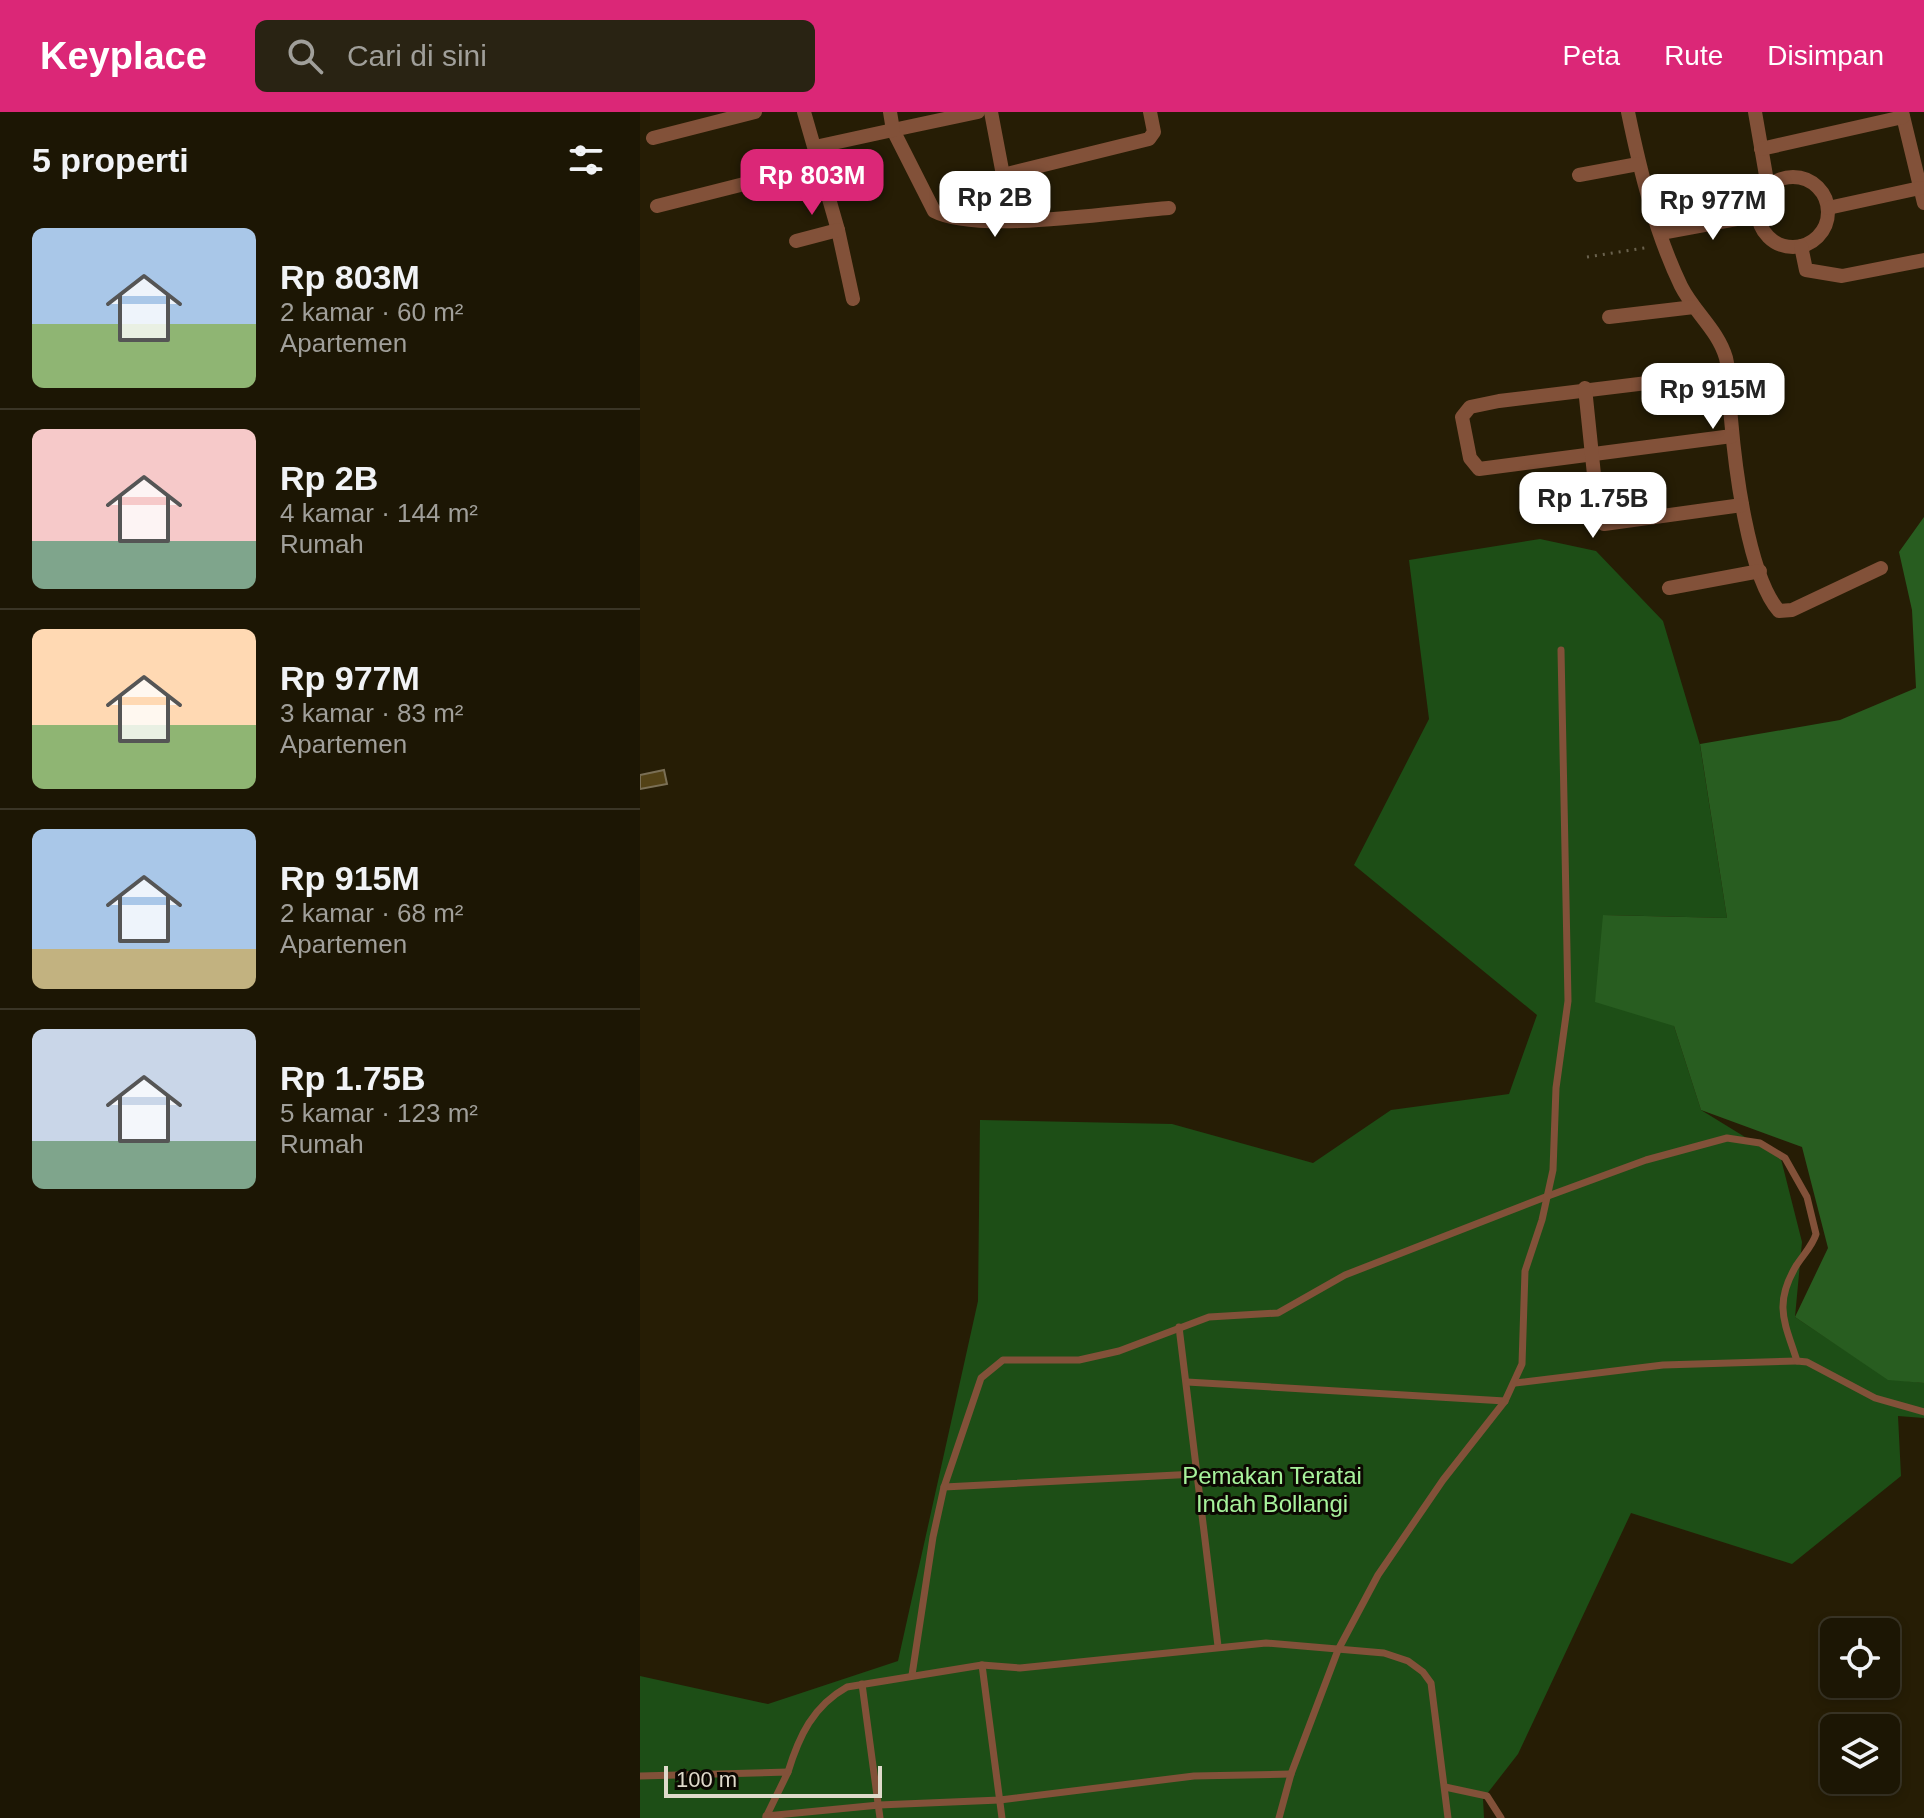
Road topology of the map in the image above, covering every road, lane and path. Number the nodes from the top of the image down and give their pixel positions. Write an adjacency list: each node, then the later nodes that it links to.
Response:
1 (755, 112): 11 (street)
2 (804, 112): 13 (street)
3 (890, 112): 10 (street)
4 (978, 112): 10 (street)
5 (991, 112): 17 (street)
6 (1150, 112): 17 (street)
7 (1628, 112): 15 (street)
8 (1755, 112): 14 (street)
9 (1903, 114): 12 (street); 14 (street)
10 (893, 130): 13 (street); 25 (street)
11 (653, 138)
12 (1917, 144): 20 (street)
13 (815, 147): 16 (street)
14 (1761, 149): 19 (street)
15 (1638, 164): 18 (street); 27 (street)
16 (819, 165): 21 (street); 26 (street)
17 (1003, 175): 25 (street)
18 (1579, 175)
19 (1768, 187): 23 (street); 24 (street)
20 (1922, 196): 23 (street)
21 (657, 206)
22 (1169, 208): 25 (street)
23 (1828, 208): 29 (street)
24 (1758, 215): 27 (street); 29 (street)
25 (1015, 220)
26 (838, 230): 28 (street); 32 (street)
27 (1663, 239): 30 (path); 33 (street)
28 (796, 241)
29 (1801, 246): 31 (street)
30 (1587, 257)
31 (1924, 260)
32 (853, 299)
33 (1694, 307): 34 (street); 35 (street)
34 (1609, 317)
35 (1729, 373): 36 (street); 37 (street)
36 (1585, 388): 38 (street); 38 (street)
37 (1732, 436): 38 (street); 39 (street)
38 (1593, 454): 39 (street)
39 (1742, 505): 41 (street)
40 (1881, 568): 41 (street)
41 (1760, 571): 42 (street)
42 (1669, 588)
43 (1561, 650): 44 (lane)
44 (1548, 1196): 45 (lane); 46 (lane); 48 (lane)
45 (1179, 1327): 47 (lane); 52 (lane)
46 (1797, 1361): 48 (lane); 50 (lane)
47 (1187, 1382): 49 (lane); 51 (lane)
48 (1515, 1383): 49 (lane)
49 (1505, 1401): 54 (lane)
50 (1924, 1412)
51 (1196, 1474): 52 (lane); 53 (lane)
52 (944, 1487): 56 (lane)
53 (1218, 1646): 54 (lane); 55 (lane)
54 (1338, 1650): 59 (lane); 61 (lane)
55 (982, 1665): 56 (lane); 62 (lane)
56 (912, 1675): 57 (lane)
57 (862, 1684): 58 (lane); 63 (lane)
58 (788, 1772): 60 (lane); 64 (lane)
59 (1291, 1774): 62 (lane); 67 (lane)
60 (640, 1776)
61 (1445, 1787): 68 (lane); 69 (lane)
62 (1000, 1800): 63 (lane); 66 (lane)
63 (879, 1805): 64 (lane); 65 (lane)
64 (766, 1817)
65 (880, 1818)
66 (1002, 1818)
67 (1279, 1818)
68 (1448, 1818)
69 (1501, 1818)

